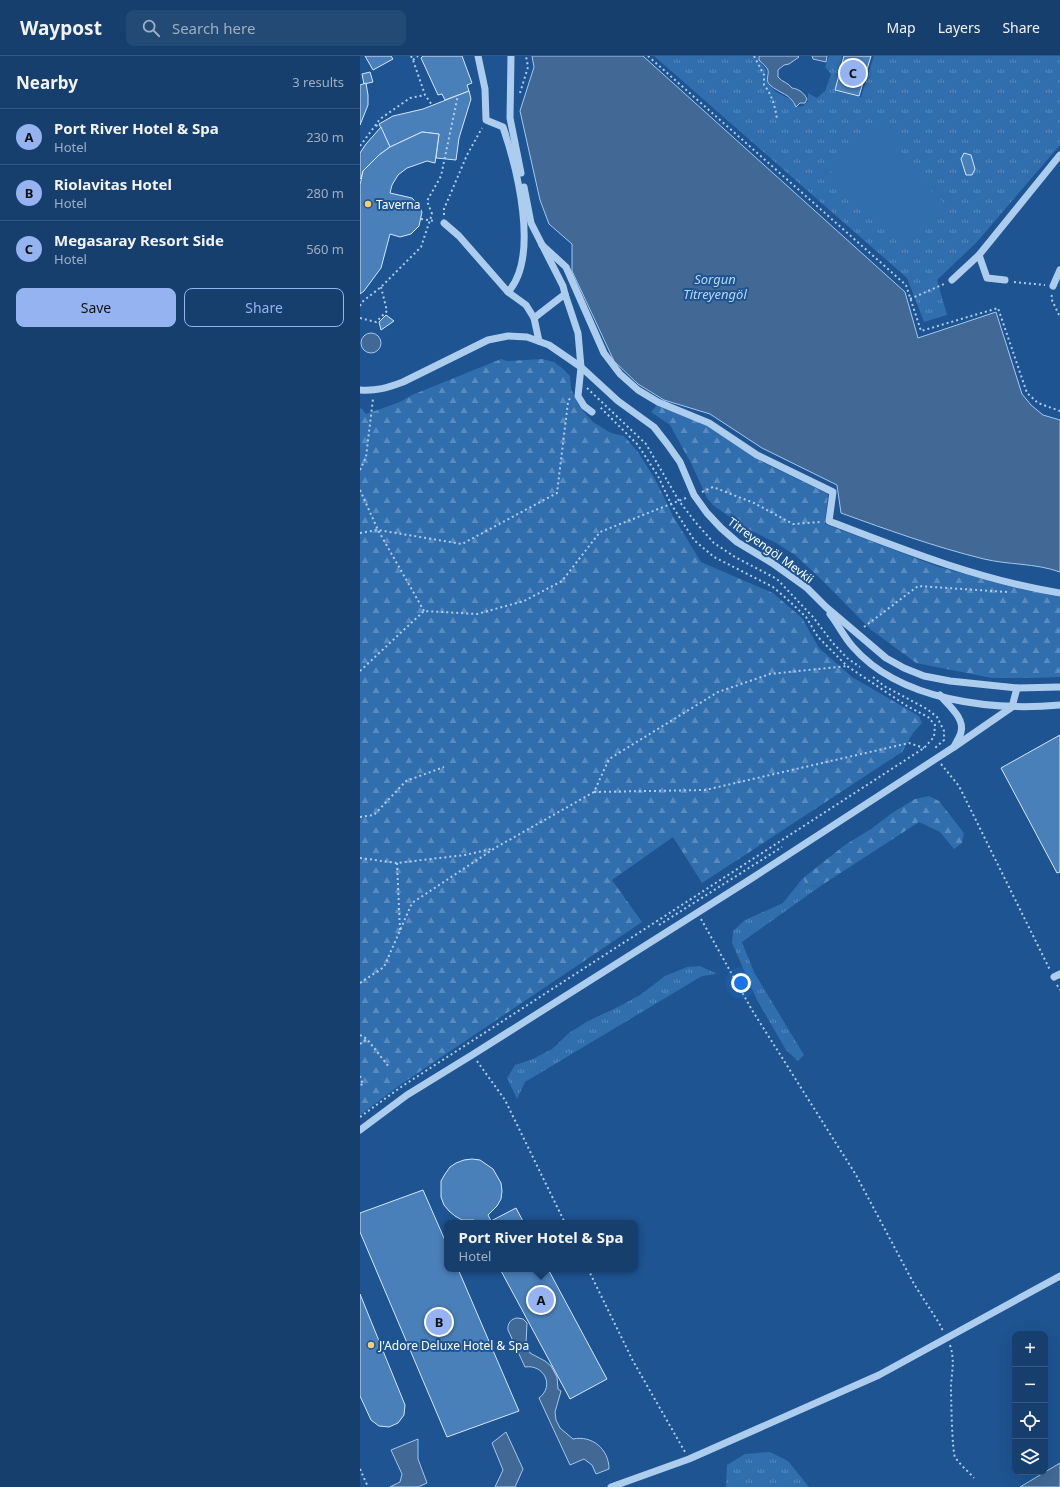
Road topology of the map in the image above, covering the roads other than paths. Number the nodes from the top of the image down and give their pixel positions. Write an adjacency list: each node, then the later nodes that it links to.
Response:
1 (478, 56): 11 (street)
2 (511, 56): 5 (street)
3 (1060, 155): 6 (street)
4 (444, 223): 11 (street)
5 (542, 245): 12 (street); 18 (street)
6 (979, 255): 8 (street); 9 (street)
7 (1060, 270): 10 (street)
8 (952, 280)
9 (1005, 280)
10 (1053, 286)
11 (508, 292): 13 (street)
12 (565, 294): 13 (street); 15 (street)
13 (534, 318): 14 (street)
14 (539, 341): 15 (street, Titreyengöl Mevkii); 16 (street, Titreyengöl Mevkii)
15 (580, 367): 17 (street); 19 (street, Titreyengöl Mevkii)
16 (360, 390)
17 (592, 412)
18 (1060, 593)
19 (826, 607): 21 (street, Titreyengöl Mevkii); 22 (street, Titreyengöl Mevkii)
20 (1060, 687): 21 (street, Titreyengöl Mevkii)
21 (1017, 688): 24 (street)
22 (940, 696): 24 (street, Titreyengöl Mevkii); 25 (street)
23 (1060, 705): 24 (street, Titreyengöl Mevkii)
24 (1012, 707): 25 (street)
25 (954, 747): 26 (street)
26 (360, 1130)
27 (1060, 1276): 28 (street)
28 (611, 1487)

